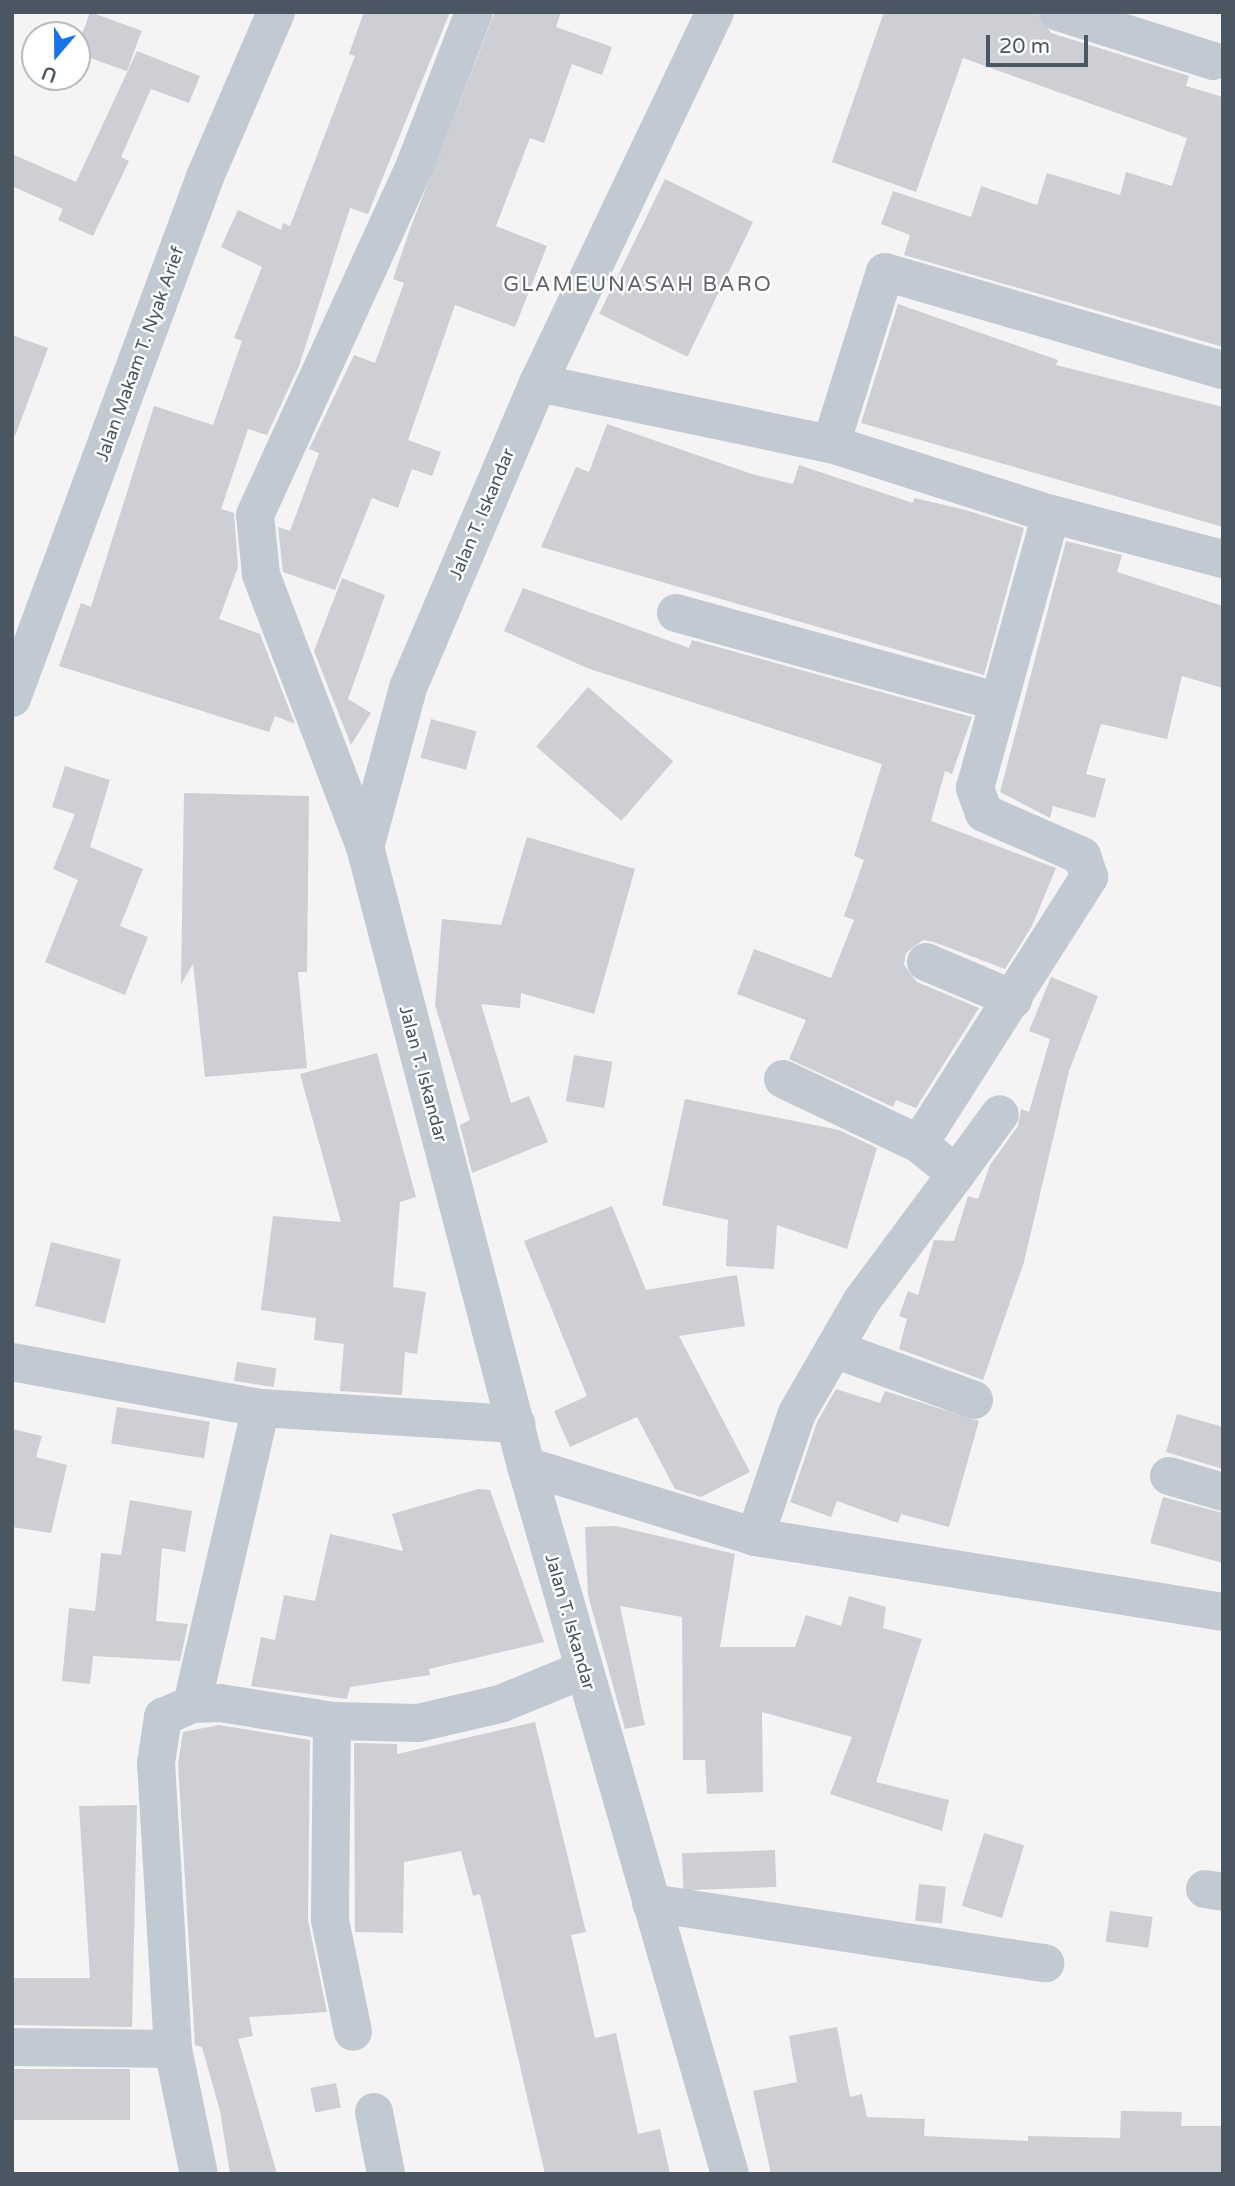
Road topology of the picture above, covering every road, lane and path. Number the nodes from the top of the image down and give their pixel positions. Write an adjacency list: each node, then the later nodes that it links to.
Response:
1 (276, 12): 12 (street, Jalan Makam T. Nyak Arief)
2 (474, 12): 14 (street)
3 (715, 12): 7 (street, Jalan T. Iskandar)
4 (1058, 12): 5 (street)
5 (1213, 61)
6 (1223, 370): 8 (street)
7 (538, 383): 8 (street); 14 (street, Jalan T. Iskandar)
8 (831, 444): 9 (street)
9 (1051, 514): 10 (street); 13 (street)
10 (1223, 559)
11 (676, 613): 13 (street)
12 (12, 698)
13 (996, 701): 16 (street)
14 (365, 847): 25 (street, Jalan T. Iskandar)
15 (926, 962): 16 (street)
16 (1013, 999): 19 (street)
17 (783, 1079): 19 (street)
18 (1000, 1114): 20 (street)
19 (919, 1144): 20 (street)
20 (956, 1174): 21 (street)
21 (834, 1349): 23 (street); 29 (street)
22 (12, 1362): 24 (street)
23 (974, 1400)
24 (261, 1408): 25 (street); 32 (street)
25 (516, 1424): 26 (street, Jalan T. Iskandar)
26 (526, 1466): 29 (street); 31 (street, Jalan T. Iskandar)
27 (1169, 1476): 28 (street)
28 (1223, 1492)
29 (755, 1537): 30 (street)
30 (1223, 1612)
31 (583, 1670): 33 (street); 34 (street, Jalan T. Iskandar)
32 (192, 1704): 33 (street); 38 (street)
33 (331, 1721): 36 (street)
34 (651, 1903): 35 (street); 42 (street, Jalan T. Iskandar)
35 (1045, 1963)
36 (353, 2032)
37 (12, 2046): 38 (street)
38 (173, 2049): 40 (street)
39 (374, 2112): 41 (street)
40 (199, 2174)
41 (386, 2174)
42 (730, 2174)

